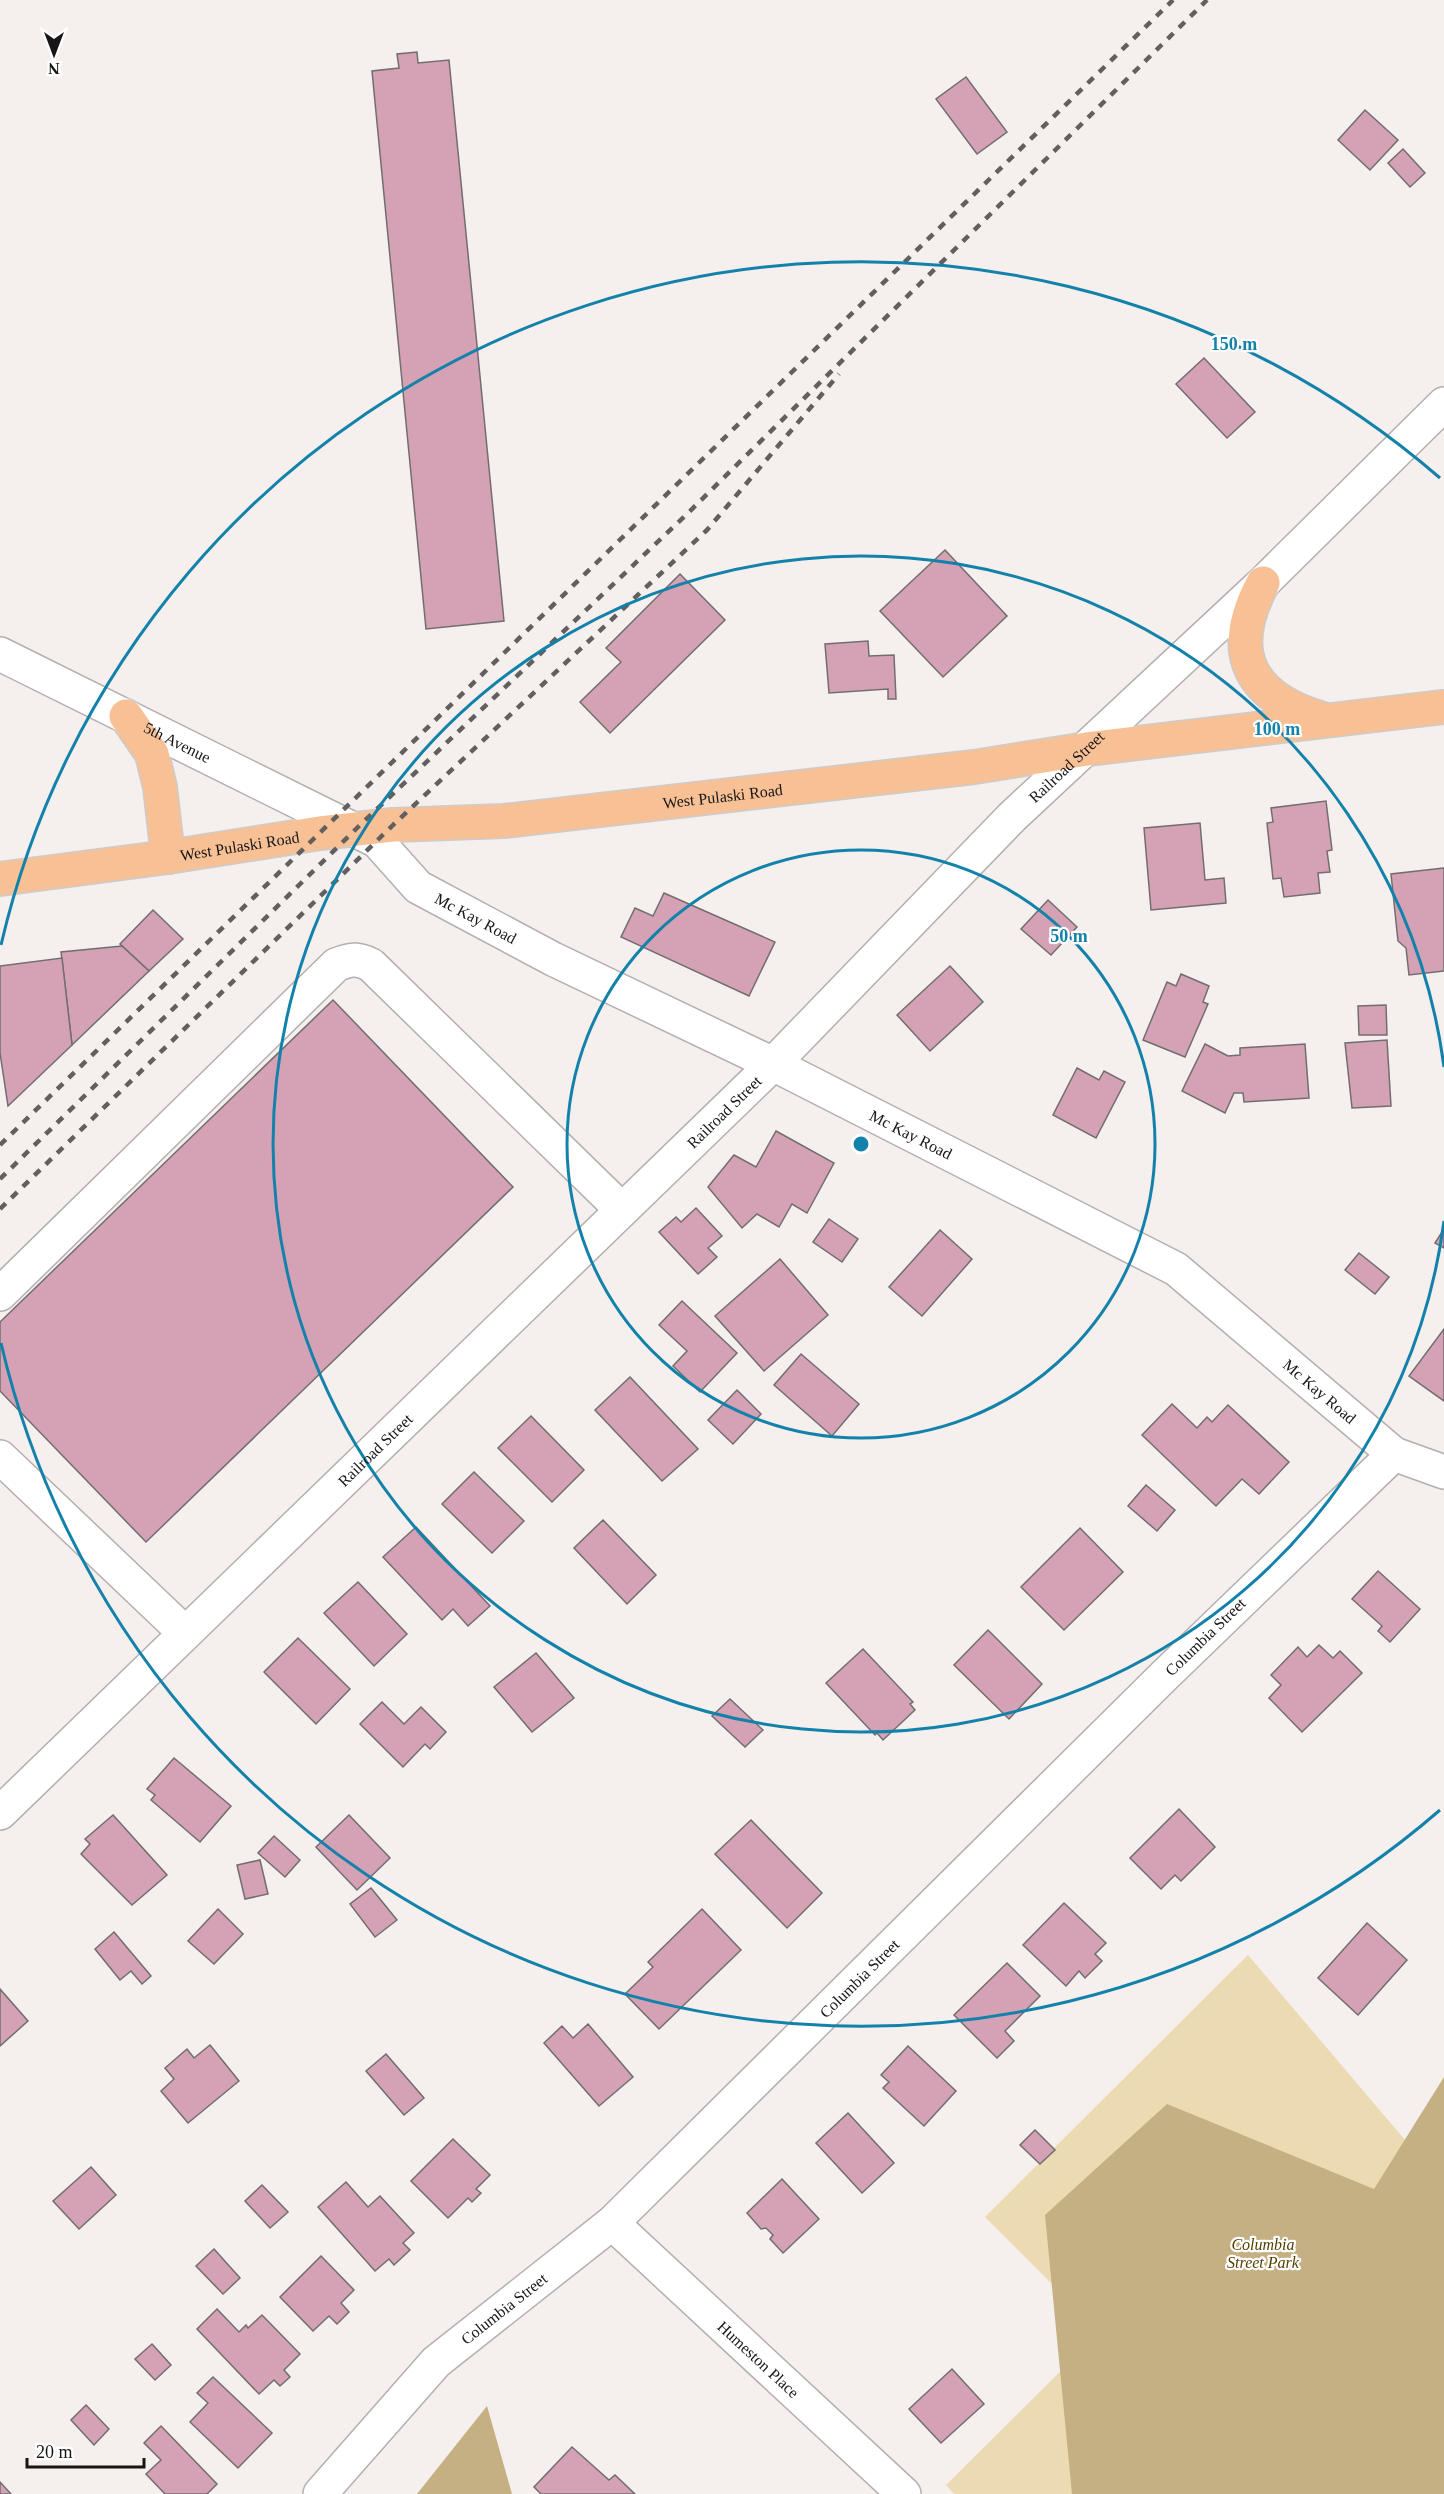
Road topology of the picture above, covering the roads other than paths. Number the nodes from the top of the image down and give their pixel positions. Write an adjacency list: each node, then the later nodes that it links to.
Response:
1 (1444, 404): 2 (street, Railroad Street)
2 (1263, 583): 6 (main road); 7 (street, Railroad Street)
3 (0, 654): 5 (street, 5th Avenue)
4 (1444, 707): 6 (main road, West Pulaski Road)
5 (126, 716): 8 (street, 5th Avenue); 9 (main road)
6 (1328, 721): 7 (main road, West Pulaski Road)
7 (1088, 749): 8 (main road, West Pulaski Road); 11 (street, Railroad Street)
8 (356, 829): 9 (main road, West Pulaski Road); 11 (street, Mc Kay Road)
9 (168, 857): 10 (main road, West Pulaski Road)
10 (0, 879)
11 (773, 1064): 12 (street, Railroad Street); 14 (street, Mc Kay Road)
12 (621, 1209): 13 (street); 17 (street, Railroad Street)
13 (0, 1294)
14 (1394, 1454): 16 (street, Mc Kay Road); 19 (street, Columbia Street)
15 (0, 1457): 17 (street)
16 (1444, 1472)
17 (185, 1633): 18 (street, Railroad Street)
18 (0, 1813)
19 (612, 2223): 20 (street, Columbia Street); 21 (street, Humeston Place)
20 (320, 2494)
21 (904, 2494)

